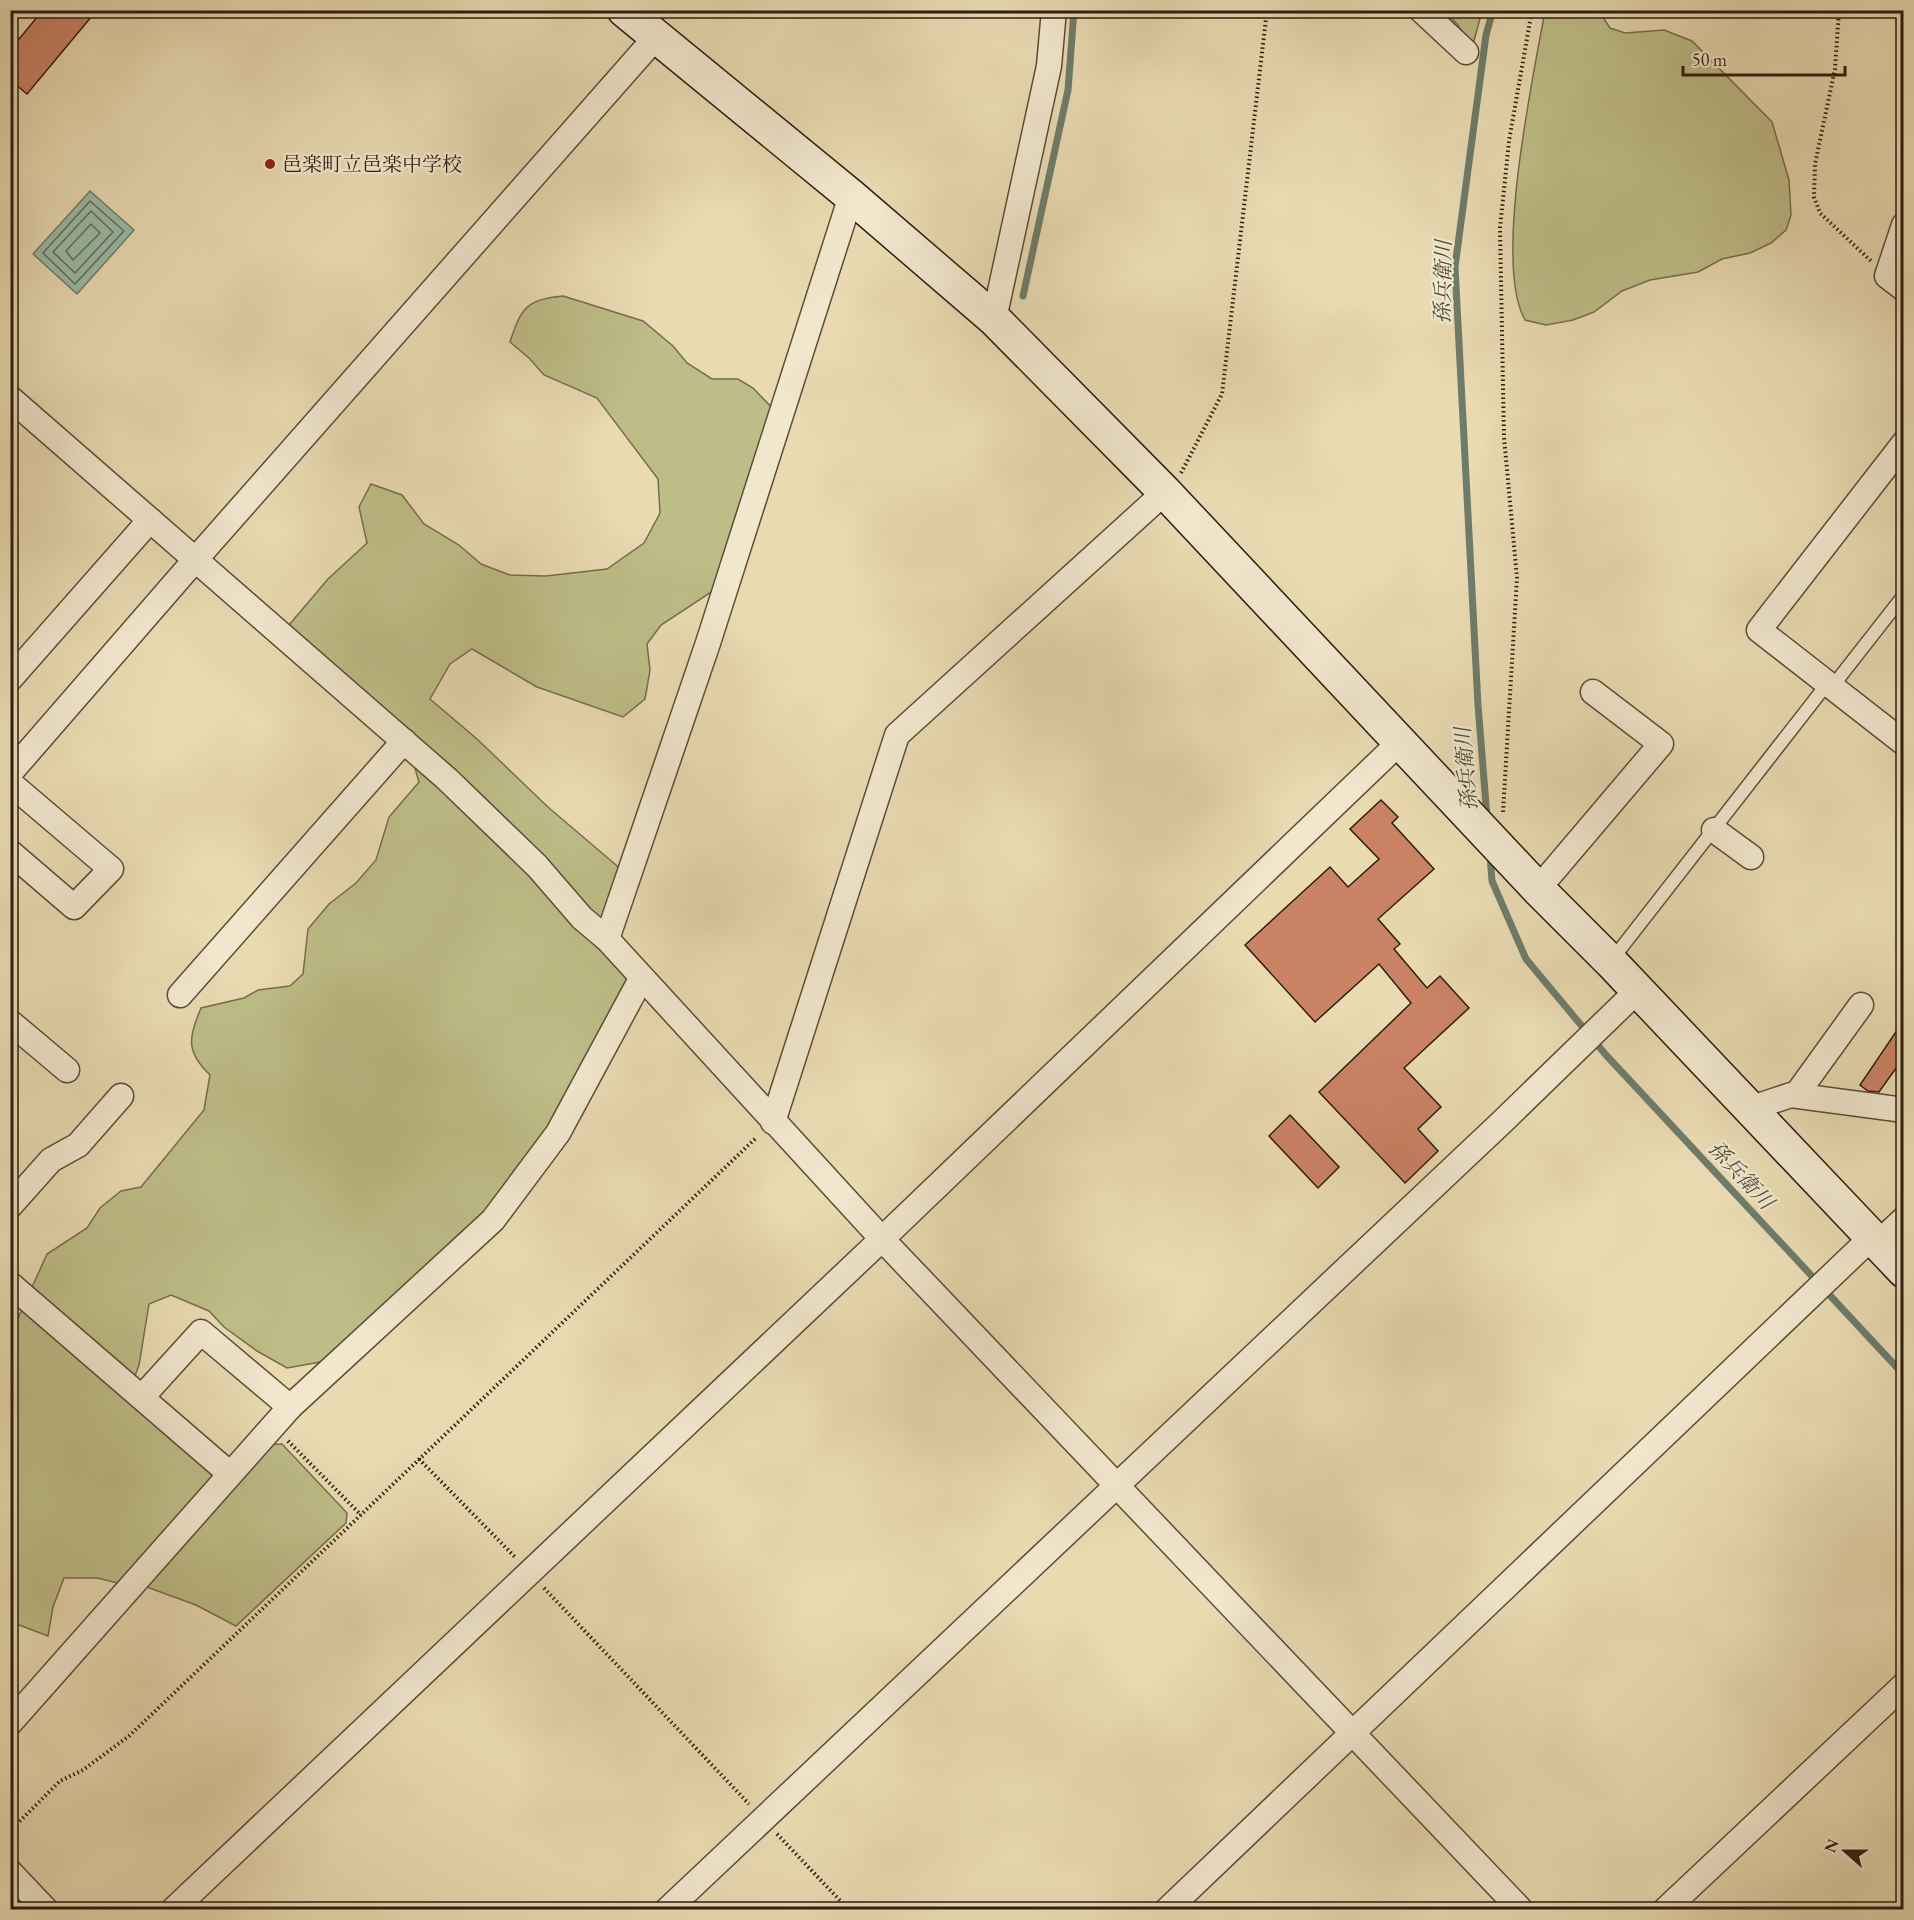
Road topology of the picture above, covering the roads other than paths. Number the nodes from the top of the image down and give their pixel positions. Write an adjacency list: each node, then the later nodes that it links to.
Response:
1 (624, 10): 4 (street)
2 (1054, 10): 9 (street)
3 (1421, 10): 5 (street)
4 (656, 37): 6 (street); 14 (street)
5 (1466, 52)
6 (852, 196): 9 (street); 28 (street)
7 (1904, 225): 8 (street)
8 (1895, 283)
9 (994, 319): 12 (street)
10 (10, 398): 13 (street)
11 (1904, 443): 17 (street)
12 (1165, 492): 20 (street); 40 (street)
13 (150, 519): 14 (street); 16 (street)
14 (195, 560): 19 (street); 22 (street)
15 (1904, 595): 17 (lane)
16 (10, 679)
17 (1830, 686): 21 (street); 24 (lane)
18 (1593, 692): 27 (street)
19 (404, 741): 28 (street); 32 (street)
20 (1400, 741): 27 (street); 43 (street)
21 (1904, 743)
22 (15, 759)
23 (10, 783): 25 (street)
24 (1714, 830): 26 (street); 29 (lane)
25 (10, 852)
26 (1751, 857)
27 (1538, 889): 29 (street)
28 (607, 939): 30 (street)
29 (1611, 962): 31 (street)
30 (642, 979): 40 (street); 48 (street)
31 (1637, 991): 38 (street); 50 (street)
32 (180, 995)
33 (1861, 1005): 36 (street)
34 (10, 1022): 35 (street)
35 (67, 1070)
36 (1796, 1095): 38 (street); 39 (street)
37 (121, 1096): 41 (street)
38 (1749, 1109): 44 (street)
39 (1904, 1110)
40 (773, 1122): 43 (street)
41 (10, 1206)
42 (1904, 1219): 44 (street)
43 (882, 1239): 50 (street); 56 (street)
44 (1874, 1241): 45 (street); 53 (street)
45 (1904, 1271)
46 (10, 1284): 47 (street)
47 (142, 1397): 48 (street); 49 (street)
48 (290, 1407): 49 (street)
49 (230, 1474): 52 (street)
50 (1118, 1485): 53 (street); 57 (street)
51 (1904, 1685): 60 (street)
52 (10, 1723)
53 (1354, 1733): 58 (street); 59 (street)
54 (10, 1872): 55 (street)
55 (46, 1910)
56 (173, 1910)
57 (667, 1910)
58 (1167, 1910)
59 (1521, 1910)
60 (1665, 1910)

